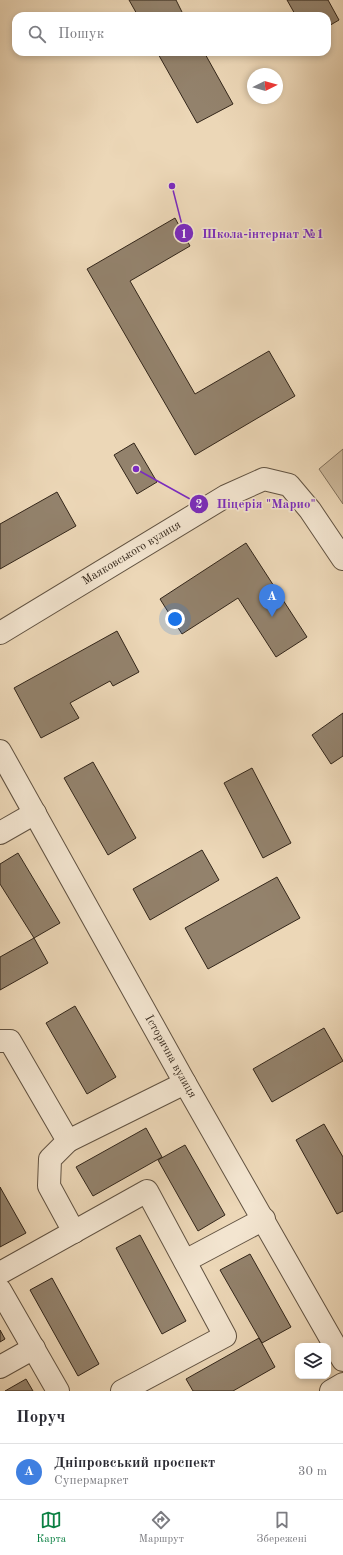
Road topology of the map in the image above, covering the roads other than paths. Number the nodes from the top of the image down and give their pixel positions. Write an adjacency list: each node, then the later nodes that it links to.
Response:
1 (343, 559): 2 (street, Маяковського вулиця)
2 (0, 633)
3 (0, 751): 4 (street, Історична вулиця)
4 (36, 813): 5 (street); 7 (street, Історична вулиця)
5 (0, 833)
6 (0, 1041): 8 (street)
7 (185, 1083): 8 (street); 9 (street, Історична вулиця)
8 (68, 1141): 10 (street)
9 (264, 1219): 11 (street); 15 (street, Історична вулиця)
10 (74, 1232): 11 (street); 12 (street)
11 (185, 1261): 19 (street)
12 (0, 1273)
13 (0, 1290): 14 (street)
14 (34, 1348): 16 (street); 18 (street)
15 (343, 1360)
16 (0, 1367)
17 (343, 1384): 20 (street)
18 (58, 1391)
19 (122, 1391)
20 (331, 1391)

